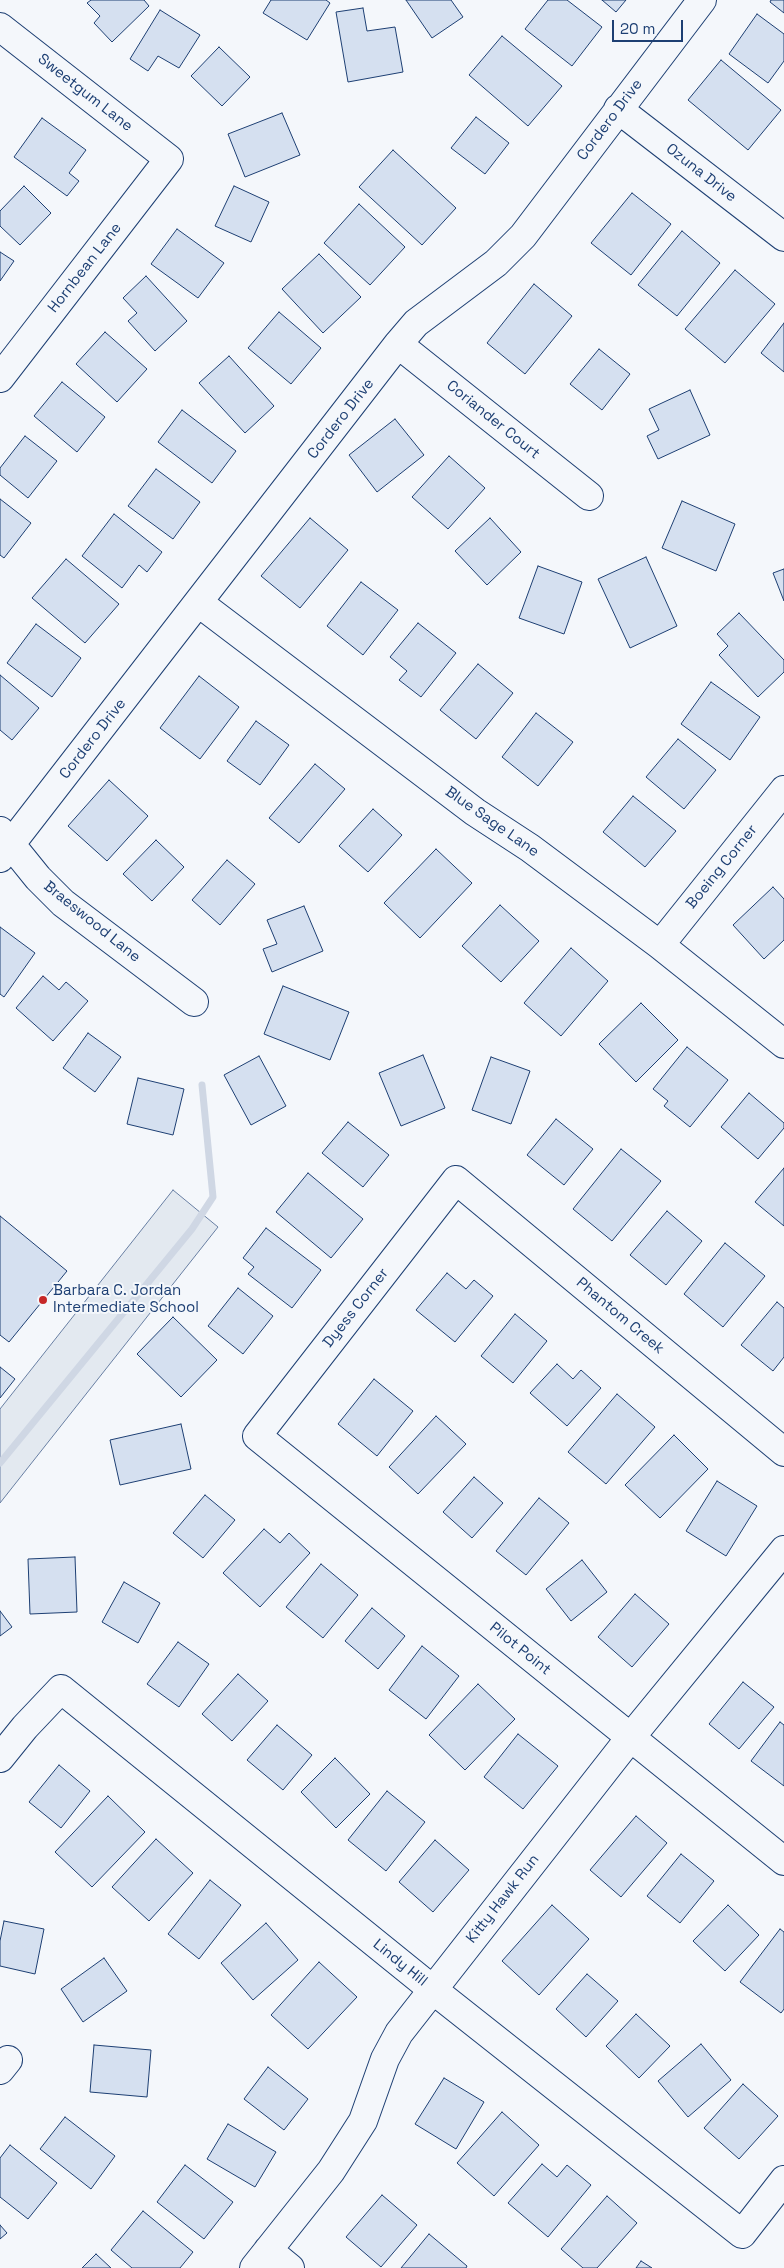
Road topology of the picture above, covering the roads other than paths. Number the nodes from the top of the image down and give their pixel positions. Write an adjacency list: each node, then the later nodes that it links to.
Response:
1 (702, 0): 3 (street, Cordero Drive)
2 (0, 27): 4 (street, Sweetgum Lane)
3 (618, 109): 5 (street, Ozuna Drive); 6 (street, Cordero Drive)
4 (169, 159): 7 (street, Hornbean Lane)
5 (784, 237)
6 (398, 344): 8 (street, Coriander Court); 9 (street, Cordero Drive)
7 (0, 378)
8 (589, 496)
9 (199, 603): 11 (street, Cordero Drive); 12 (street, Blue Sage Lane)
10 (784, 790): 12 (street, Boeing Corner)
11 (4, 844): 13 (street, Braeswood Lane)
12 (660, 945): 14 (street, Blue Sage Lane)
13 (194, 1002)
14 (784, 1044)
15 (456, 1180): 16 (street, Dyess Corner); 17 (street, Phantom Creek)
16 (257, 1436): 19 (street, Pilot Point)
17 (784, 1452)
18 (784, 1550): 19 (street, Kitty Hawk Run)
19 (630, 1738): 21 (street, Pilot Point); 22 (street, Kitty Hawk Run)
20 (0, 1758): 22 (street, Lindy Hill)
21 (784, 1861)
22 (432, 1989): 23 (street, Lindy Hill); 24 (street, Kitty Hawk Run)
23 (784, 2180)
24 (261, 2259): 25 (street)
25 (290, 2268)

